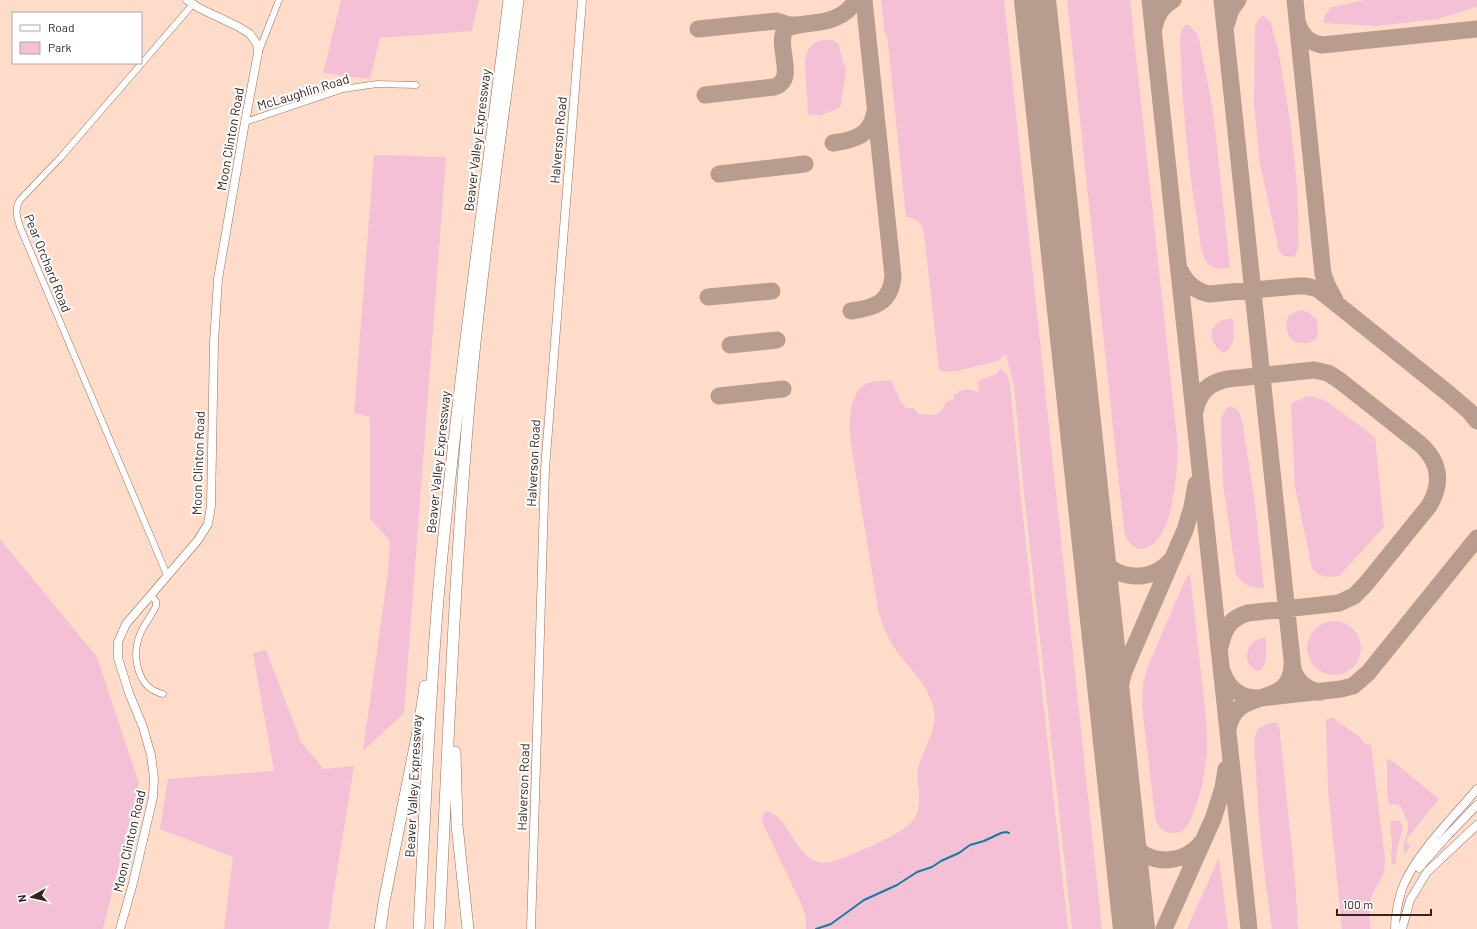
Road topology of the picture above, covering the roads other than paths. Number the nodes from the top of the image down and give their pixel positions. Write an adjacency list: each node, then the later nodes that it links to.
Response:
1 (279, 0): 6 (street)
2 (509, 0): 13 (highway, Beaver Valley Expressway)
3 (518, 0): 11 (highway, Beaver Valley Expressway)
4 (582, 0): 25 (street, Halverson Road)
5 (190, 2): 6 (street); 7 (street, Pear Orchard Road)
6 (258, 53): 10 (street, Moon Clinton Road)
7 (142, 60)
8 (139, 64): 12 (street, Pear Orchard Road)
9 (416, 85): 10 (street, McLaughlin Road)
10 (245, 122): 12 (street, Moon Clinton Road)
11 (458, 568): 23 (highway, Beaver Valley Expressway); 24 (highway)
12 (167, 575): 14 (street, Moon Clinton Road)
13 (439, 589): 21 (highway); 22 (highway, Beaver Valley Expressway)
14 (150, 594): 15 (street); 20 (street, Moon Clinton Road)
15 (163, 694)
16 (1477, 789): 19 (street)
17 (1477, 805): 19 (street)
18 (1477, 825): 27 (street)
19 (1400, 899): 26 (street)
20 (120, 929)
21 (380, 929)
22 (420, 929)
23 (439, 929)
24 (468, 929)
25 (531, 929)
26 (1395, 929)
27 (1402, 929)

